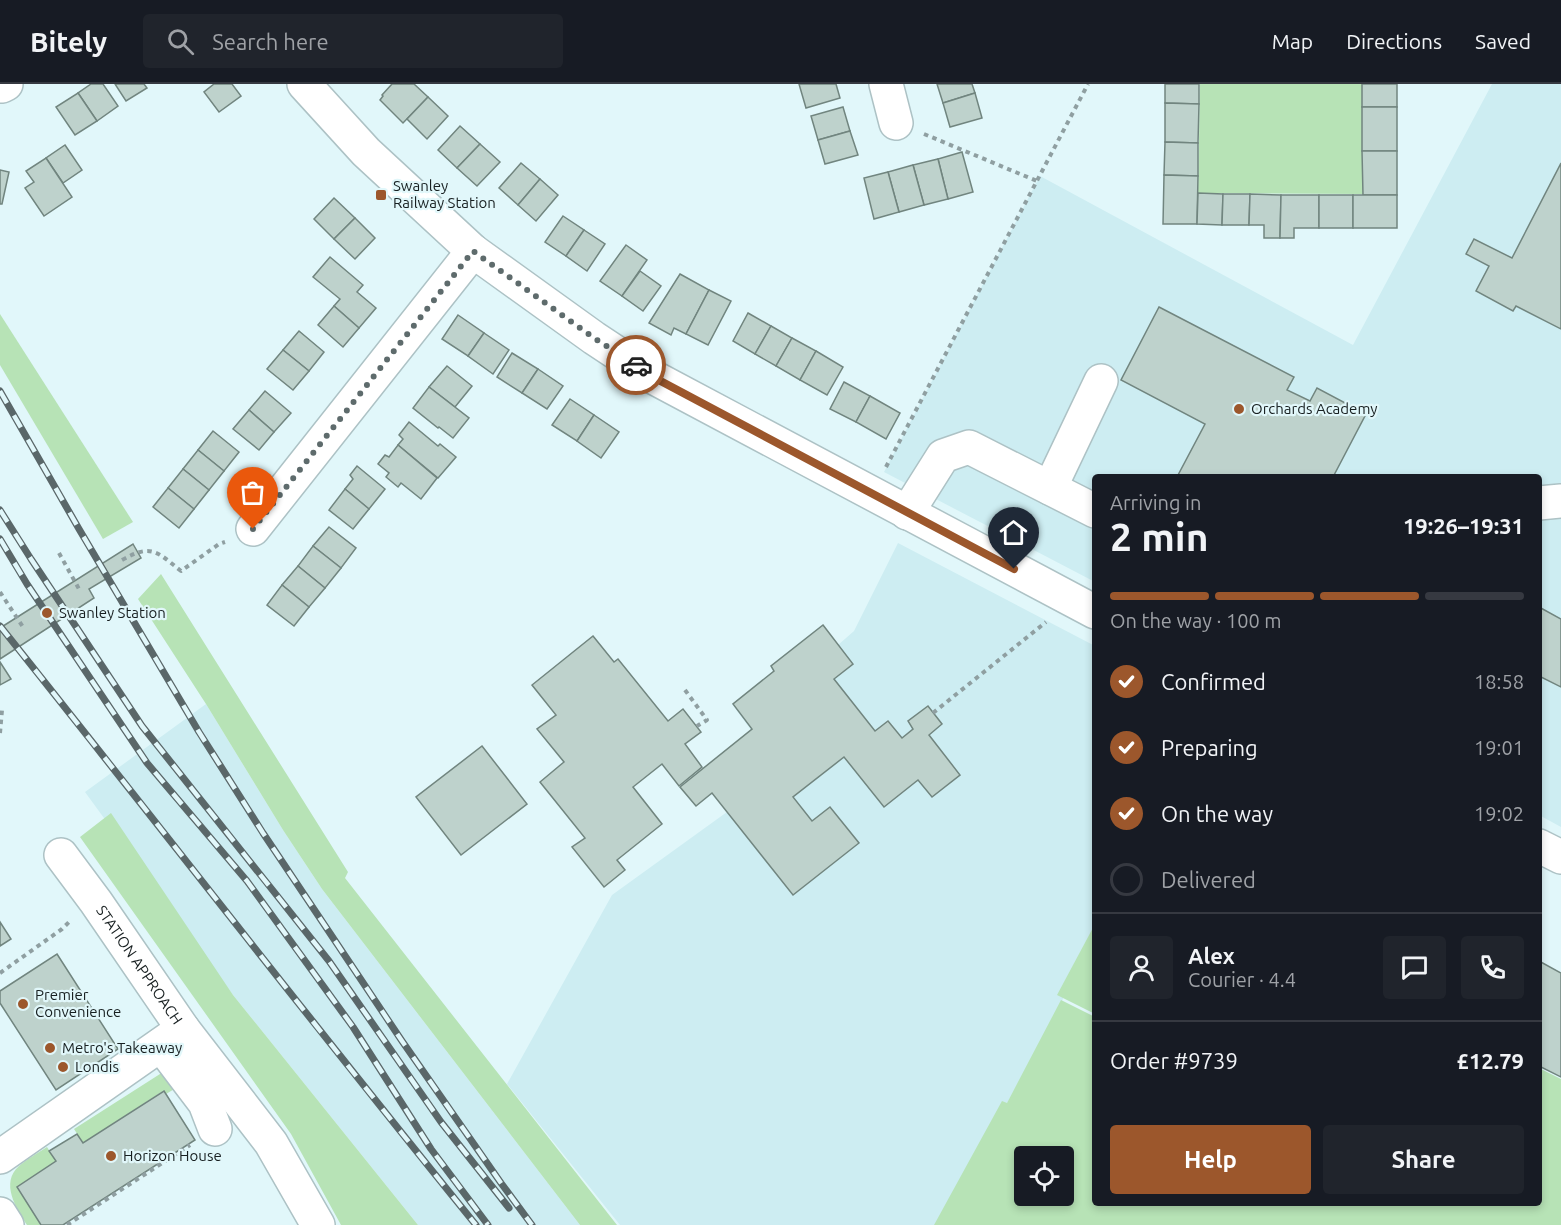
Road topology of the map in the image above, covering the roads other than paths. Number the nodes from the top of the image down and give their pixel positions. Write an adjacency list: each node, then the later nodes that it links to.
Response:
1 (304, 84): 4 (street)
2 (886, 84): 3 (street)
3 (896, 123)
4 (473, 251): 10 (street); 11 (street)
5 (1101, 381): 6 (street)
6 (1050, 488): 9 (street); 10 (street)
7 (1561, 501): 8 (street)
8 (1542, 503)
9 (1092, 509)
10 (907, 513): 12 (street)
11 (253, 529)
12 (1092, 610)
13 (1542, 848): 15 (street)
14 (61, 855): 16 (street, STATION APPROACH)
15 (1561, 857)
16 (172, 1037): 17 (street); 18 (street); 21 (street, STATION APPROACH)
17 (215, 1129)
18 (0, 1157)
19 (0, 1214): 20 (street)
20 (7, 1225)
21 (318, 1225)

